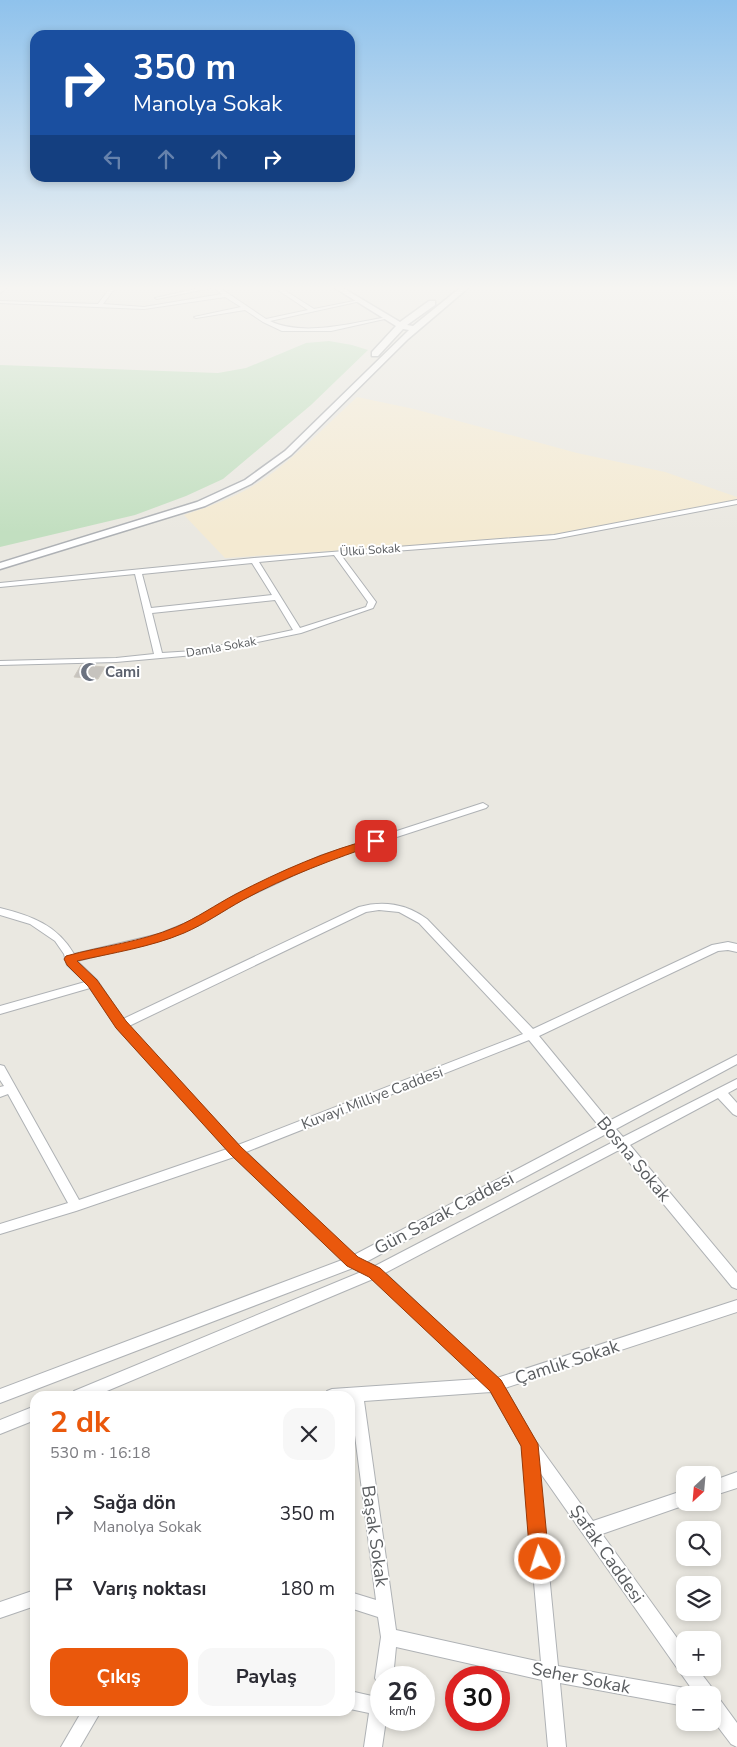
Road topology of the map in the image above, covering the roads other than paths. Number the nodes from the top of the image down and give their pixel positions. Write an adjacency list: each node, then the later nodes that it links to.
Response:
1 (359, 370): 3 (main road)
2 (373, 370): 9 (main road)
3 (311, 416)
4 (276, 450): 7 (main road)
5 (737, 502): 6 (street, Ülkü Sokak)
6 (336, 553): 8 (street, Ülkü Sokak); 14 (street, Damla Sokak)
7 (0, 557)
8 (254, 560): 10 (street, Ülkü Sokak); 12 (street)
9 (0, 566)
10 (138, 571): 11 (street, Ülkü Sokak); 13 (street)
11 (0, 585)
12 (277, 597): 13 (street); 14 (street)
13 (149, 612): 15 (street)
14 (298, 631): 15 (street, Damla Sokak)
15 (159, 657): 16 (street, Damla Sokak)
16 (0, 663)
17 (483, 806): 20 (street)
18 (0, 911): 20 (street, Şafak Caddesi)
19 (736, 947): 24 (street, Kuvayi Milliye Caddesi)
20 (70, 959): 21 (street, Şafak Caddesi)
21 (93, 983): 22 (street); 23 (street, Şafak Caddesi)
22 (0, 1010)
23 (121, 1024): 24 (street, Bosna Sokak); 33 (street, Şafak Caddesi)
24 (531, 1035): 31 (street, Bosna Sokak); 33 (street, Kuvayi Milliye Caddesi)
25 (737, 1059): 31 (street, Gün Sazak Caddesi)
26 (0, 1069): 28 (street)
27 (737, 1083): 29 (street, Gün Sazak Caddesi)
28 (5, 1090): 34 (street)
29 (720, 1092): 30 (street); 32 (street, Gün Sazak Caddesi)
30 (737, 1112)
31 (608, 1127): 32 (street, Bosna Sokak); 36 (street, Gün Sazak Caddesi)
32 (622, 1143): 37 (street, Gün Sazak Caddesi); 38 (street, Bosna Sokak)
33 (236, 1151): 34 (street, Kuvayi Milliye Caddesi); 36 (street, Şafak Caddesi)
34 (76, 1206): 35 (street, Kuvayi Milliye Caddesi)
35 (0, 1229)
36 (353, 1262): 37 (street, Şafak Caddesi); 43 (street, Gün Sazak Caddesi)
37 (375, 1272): 40 (street, Şafak Caddesi); 41 (street, Gün Sazak Caddesi)
38 (737, 1283)
39 (737, 1306): 40 (street, Çamlık Sokak)
40 (496, 1386): 42 (street, Çamlık Sokak); 46 (street, Şafak Caddesi)
41 (91, 1391)
42 (356, 1395): 54 (street, Başak Sokak)
43 (0, 1396)
44 (30, 1416): 45 (street)
45 (0, 1427)
46 (529, 1444): 50 (street, Şafak Caddesi); 58 (street)
47 (737, 1480): 48 (street)
48 (721, 1486)
49 (676, 1501): 50 (street)
50 (590, 1530): 56 (street, Şafak Caddesi)
51 (30, 1600): 53 (street)
52 (355, 1602): 54 (street)
53 (0, 1610)
54 (385, 1611): 55 (street, Başak Sokak)
55 (389, 1637): 57 (street, Başak Sokak); 58 (street, Seher Sokak)
56 (676, 1651)
57 (385, 1666)
58 (550, 1673): 59 (street, Seher Sokak); 68 (street)
59 (676, 1695)
60 (355, 1700): 61 (street)
61 (370, 1701)
62 (89, 1716): 66 (street)
63 (721, 1716): 65 (street)
64 (376, 1731): 67 (street)
65 (737, 1738)
66 (70, 1747)
67 (373, 1747)
68 (557, 1747)

